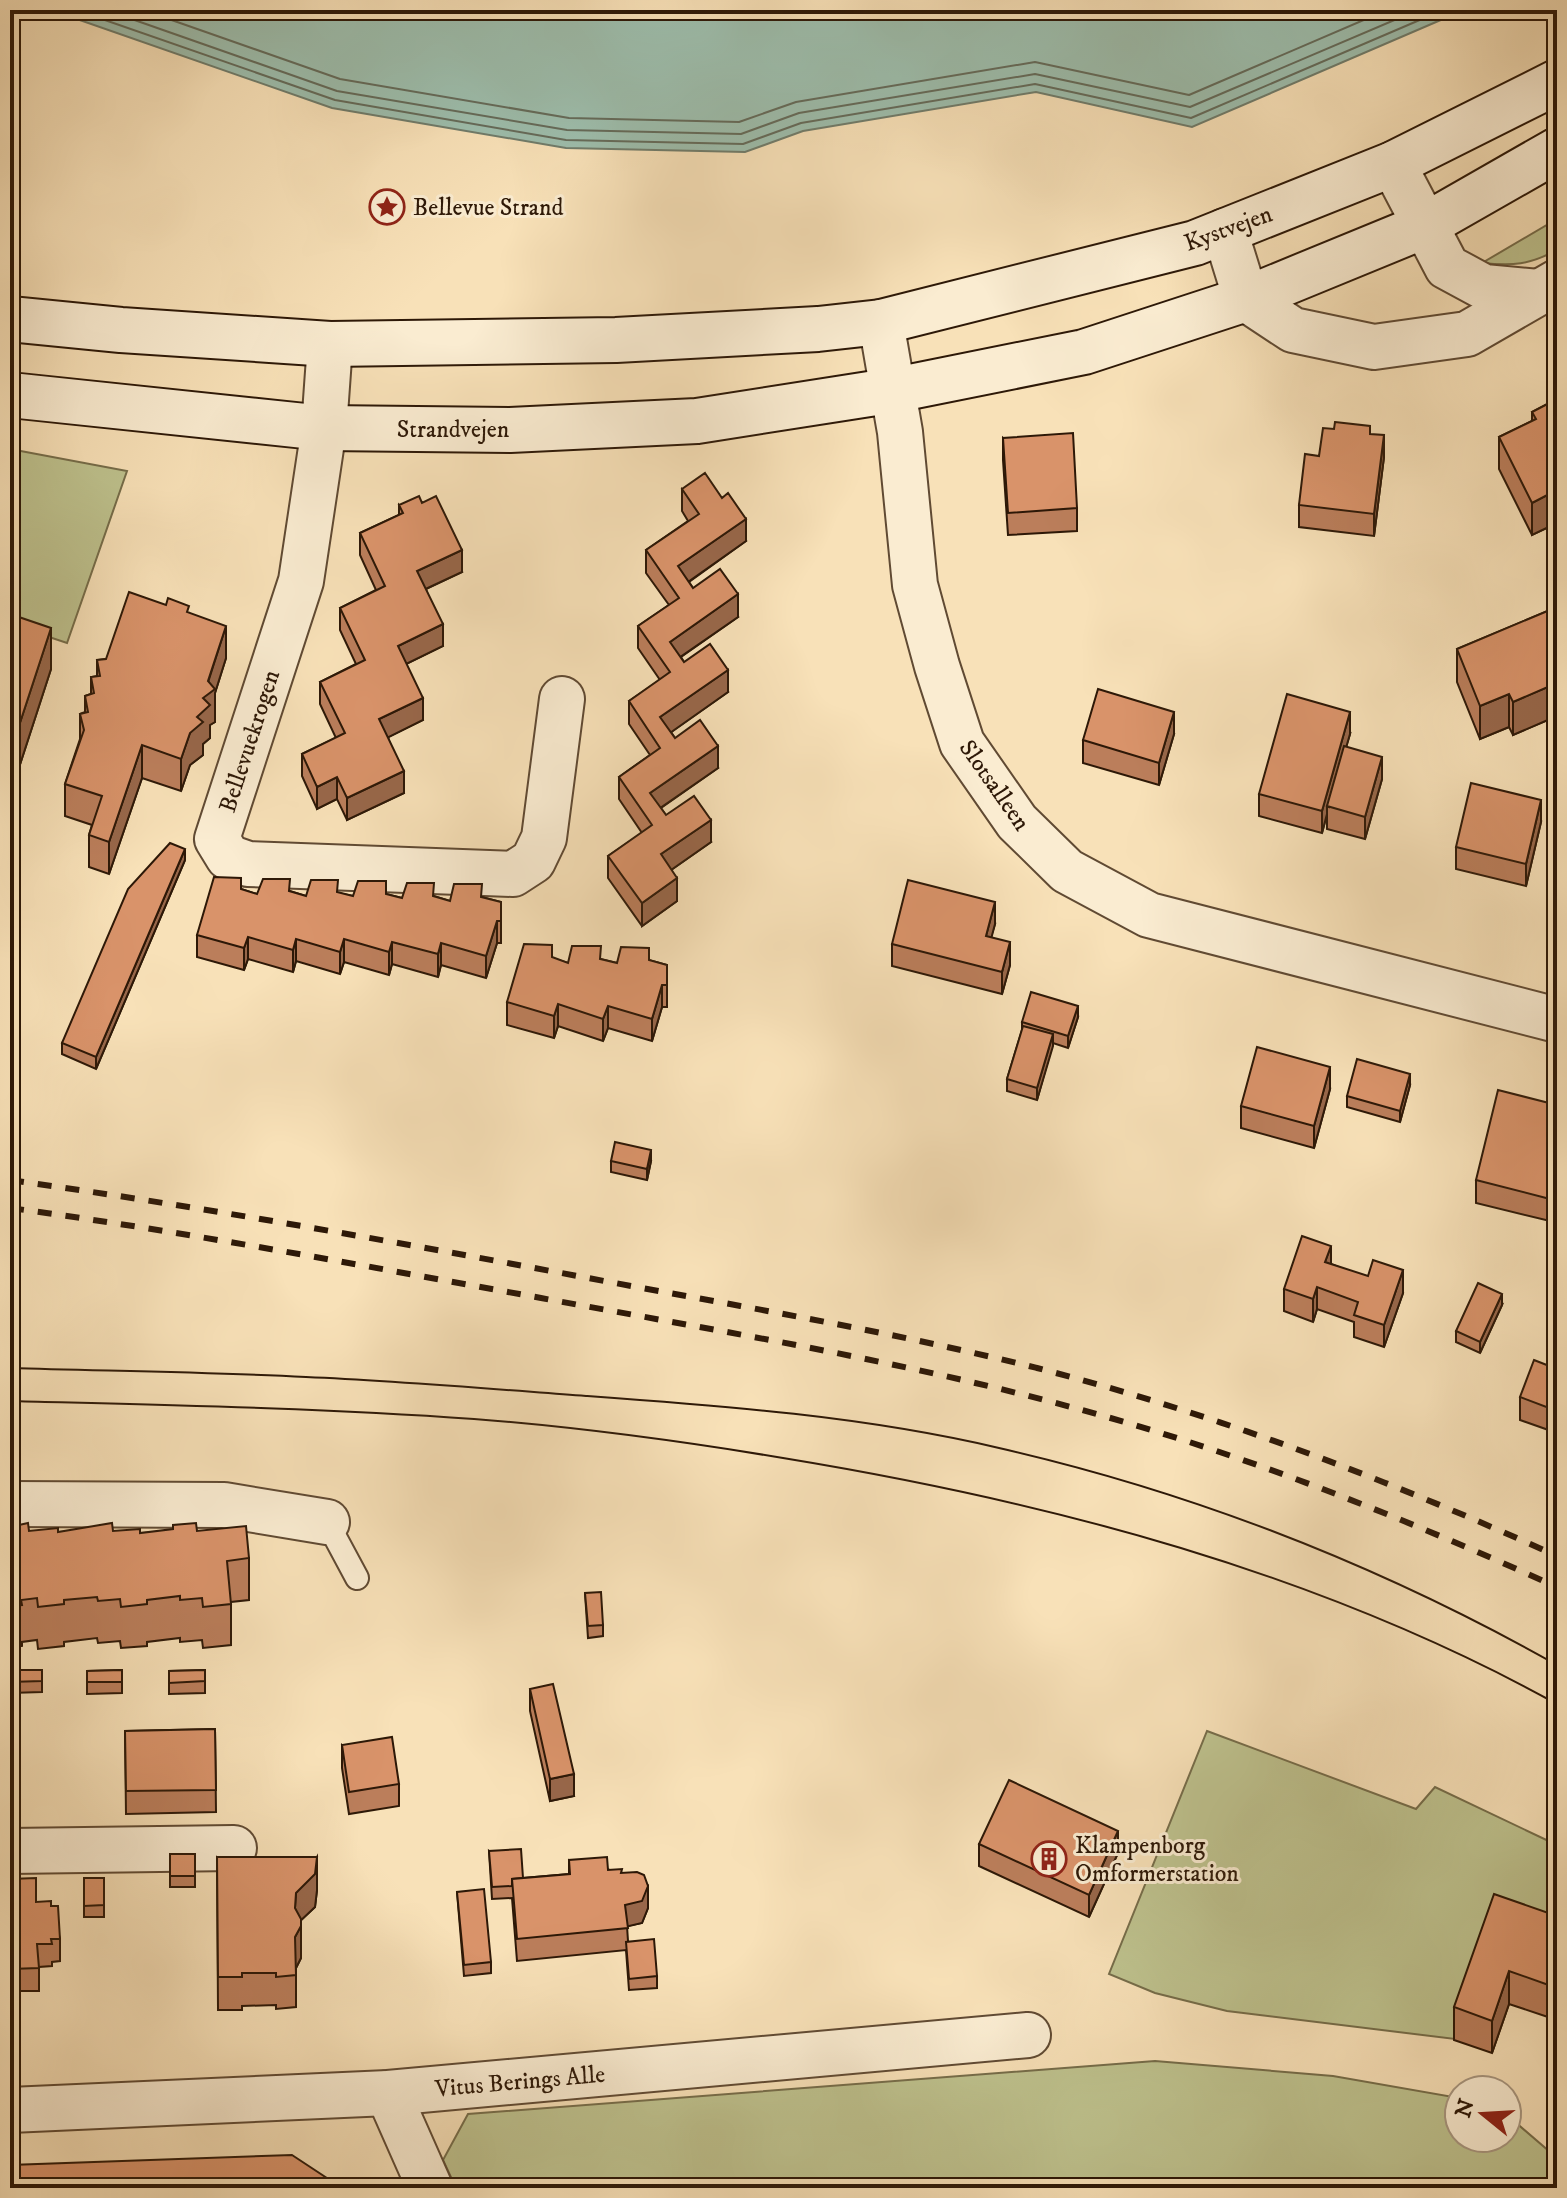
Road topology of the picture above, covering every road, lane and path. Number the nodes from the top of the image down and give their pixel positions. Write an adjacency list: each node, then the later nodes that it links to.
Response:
1 (1557, 82): 3 (street, Kystvejen)
2 (1557, 150): 4 (street)
3 (1393, 164): 4 (street); 5 (street, Kystvejen)
4 (1424, 226): 6 (street); 7 (street)
5 (1225, 231): 7 (street); 9 (street, Kystvejen)
6 (1547, 287): 7 (street)
7 (1246, 299): 11 (street)
8 (10, 319): 10 (street)
9 (881, 322): 10 (street); 11 (street, Slotsalleen)
10 (330, 344): 13 (street, Bellevuekrogen)
11 (895, 390): 13 (street, Strandvejen); 15 (street, Slotsalleen)
12 (10, 395): 13 (street, Strandvejen)
13 (324, 428): 14 (street, Bellevuekrogen)
14 (562, 699)
15 (1557, 1020)
16 (10, 1504): 17 (street)
17 (327, 1522): 18 (lane)
18 (357, 1578)
19 (234, 1848): 20 (street)
20 (10, 1851)
21 (1028, 2035): 22 (street, Vitus Berings Alle)
22 (388, 2093): 23 (street, Vitus Berings Alle); 24 (street)
23 (10, 2110)
24 (430, 2188)

